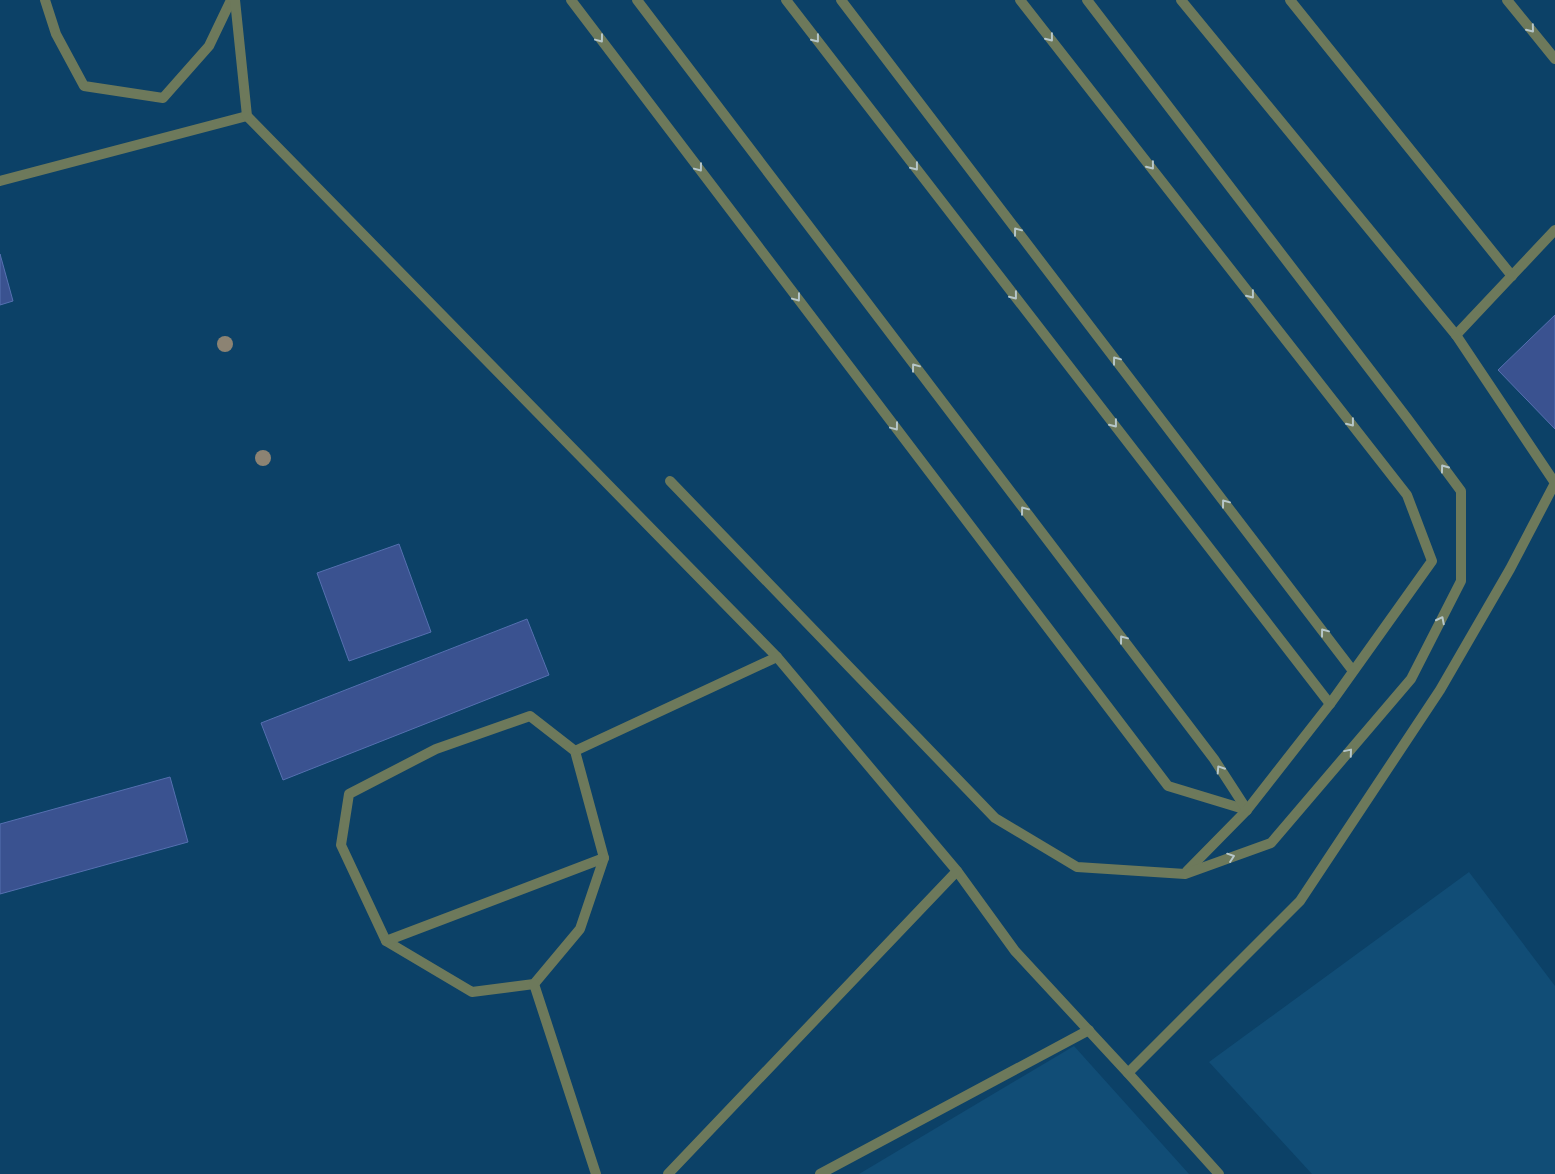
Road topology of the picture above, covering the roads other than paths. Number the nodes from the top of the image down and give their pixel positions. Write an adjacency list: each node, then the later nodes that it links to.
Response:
1 (45, 0): 2 (street)
2 (231, 0)
3 (235, 0): 14 (street)
4 (571, 0): 24 (street, one-way to 24)
5 (637, 0): 24 (street, one-way to 5)
6 (786, 0): 22 (street, one-way to 22)
7 (841, 0): 21 (street, one-way to 7)
8 (1020, 0): 21 (street, one-way to 21)
9 (1087, 0): 27 (street, one-way to 9)
10 (1181, 0): 18 (street)
11 (1290, 0): 17 (street)
12 (1507, 0): 13 (street, one-way to 13)
13 (1555, 59)
14 (247, 116): 15 (street); 20 (street)
15 (0, 181)
16 (1555, 230): 17 (street)
17 (1512, 276): 18 (street)
18 (1456, 335): 31 (street)
19 (670, 481): 27 (street)
20 (777, 657): 23 (street); 26 (street)
21 (1353, 671): 22 (street)
22 (1330, 704): 24 (street)
23 (575, 751): 25 (street); 28 (street)
24 (1247, 810): 27 (street)
25 (604, 858): 28 (street); 29 (street)
26 (957, 871): 30 (street); 33 (street)
27 (1185, 874)
28 (386, 941): 29 (street)
29 (534, 984): 32 (street)
30 (1089, 1030): 31 (street); 34 (street)
31 (1128, 1072): 35 (street)
32 (596, 1174)
33 (668, 1174)
34 (820, 1174)
35 (1219, 1174)

